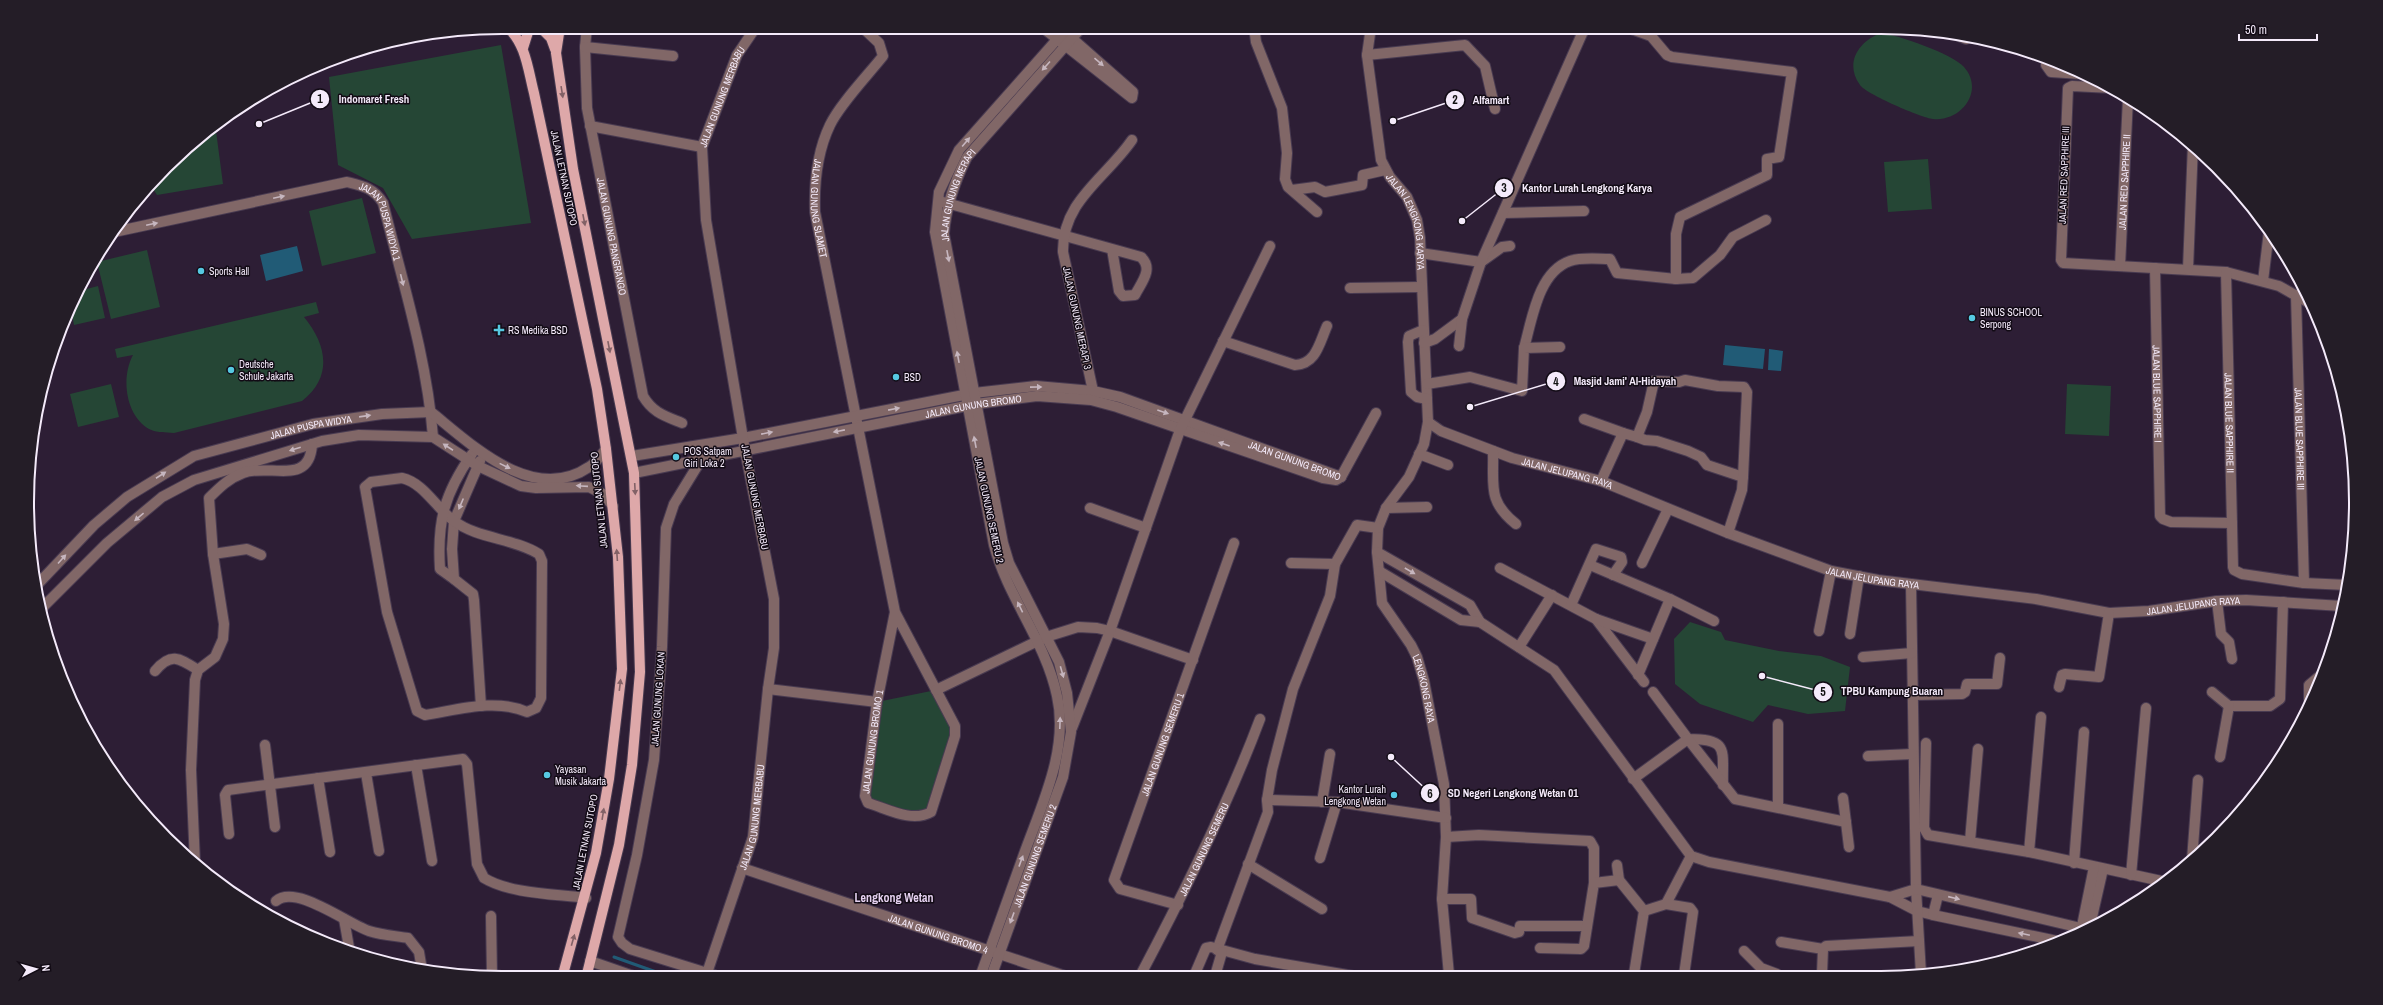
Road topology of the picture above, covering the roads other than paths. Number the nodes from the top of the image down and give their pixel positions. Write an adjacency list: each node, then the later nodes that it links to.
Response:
1 (514, 34): 17 (main road, JALAN LETNAN SUTOPO)
2 (527, 34): 17 (main road)
3 (547, 34): 18 (main road)
4 (559, 34): 18 (main road, JALAN LETNAN SUTOPO)
5 (586, 34): 16 (street, JALAN GUNUNG PANGRANGO)
6 (751, 34): 28 (street, JALAN GUNUNG MERBABU)
7 (869, 34): 70 (street, JALAN GUNUNG SLAMET)
8 (1050, 34): 15 (street)
9 (1064, 34): 15 (street, JALAN GUNUNG MERAPI)
10 (1069, 34): 15 (street, one-way to 15)
11 (1255, 34): 31 (street)
12 (1370, 34): 19 (street, JALAN LENGKONG KARYA)
13 (1582, 34): 36 (street)
14 (1645, 34): 50 (street)
15 (1060, 43): 32 (street, JALAN GUNUNG MERAPI, one-way to 15); 33 (street, JALAN GUNUNG MERAPI, one-way to 33)
16 (585, 47): 20 (street); 26 (street, JALAN GUNUNG PANGRANGO)
17 (523, 48): 82 (main road, JALAN LETNAN SUTOPO)
18 (556, 53): 87 (main road, JALAN LETNAN SUTOPO, one-way to 87)
19 (1366, 55): 25 (street); 30 (street, JALAN LENGKONG KARYA)
20 (673, 56)
21 (2048, 65): 22 (street)
22 (2067, 73)
23 (2097, 87): 46 (street, JALAN RED SAPPHIRE III)
24 (2128, 105): 46 (street, JALAN RED SAPPHIRE II)
25 (1495, 109)
26 (590, 126): 28 (street); 74 (street, JALAN GUNUNG PANGRANGO)
27 (1132, 140): 39 (street, JALAN GUNUNG MERAPI 3)
28 (702, 146): 80 (street, JALAN GUNUNG MERBABU)
29 (2193, 153): 48 (street)
30 (1385, 170): 31 (street); 44 (street, JALAN LENGKONG KARYA)
31 (1292, 190): 35 (street)
32 (937, 201): 33 (street); 66 (street, JALAN GUNUNG MERAPI, one-way to 32)
33 (948, 203): 39 (street); 66 (street, JALAN GUNUNG MERAPI, one-way to 66)
34 (1584, 211): 36 (street)
35 (1317, 212)
36 (1504, 213): 45 (street)
37 (1766, 220): 50 (street)
38 (121, 230): 68 (street, JALAN PUSPA WIDYA 1, one-way to 68)
39 (1063, 235): 43 (street); 65 (street, JALAN GUNUNG MERAPI 3)
40 (2268, 239): 51 (street)
41 (1270, 246): 59 (street, JALAN GUNUNG SEMERU 2)
42 (1510, 246): 45 (street)
43 (1112, 249): 43 (street)
44 (1420, 253): 45 (street); 52 (street, JALAN LENGKONG KARYA)
45 (1481, 262): 56 (street)
46 (2120, 266): 47 (street)
47 (2155, 268): 48 (street); 103 (street, JALAN BLUE SAPPHIRE I)
48 (2188, 270): 49 (street)
49 (2226, 272): 51 (street); 103 (street, JALAN BLUE SAPPHIRE II)
50 (1676, 279): 63 (street)
51 (2263, 281): 54 (street)
52 (1420, 287): 53 (street); 58 (street, JALAN LENGKONG KARYA)
53 (1350, 288)
54 (2296, 295): 55 (street); 123 (street, JALAN BLUE SAPPHIRE III)
55 (2303, 299)
56 (1462, 319): 60 (street); 61 (street)
57 (1326, 326): 59 (street)
58 (1423, 330): 60 (street, JALAN LENGKONG KARYA); 67 (street)
59 (1223, 341): 71 (street, JALAN GUNUNG SEMERU 2)
60 (1424, 343): 64 (street, JALAN LENGKONG KARYA)
61 (1458, 346)
62 (1560, 347): 63 (street)
63 (1524, 348): 64 (street)
64 (1426, 384): 67 (street, JALAN LENGKONG KARYA)
65 (1092, 396): 66 (street, JALAN GUNUNG BROMO); 71 (street, JALAN GUNUNG BROMO, one-way to 71); 76 (street, JALAN GUNUNG BROMO)
66 (971, 399): 70 (street, JALAN GUNUNG BROMO, one-way to 66); 75 (street, JALAN GUNUNG BROMO); 143 (street, JALAN GUNUNG SEMERU 2); 145 (street, JALAN GUNUNG SEMERU 2, one-way to 66)
67 (1427, 399): 73 (street, JALAN LENGKONG KARYA)
68 (431, 412): 78 (street, JALAN PUSPA WIDYA 1); 84 (street); 122 (street, JALAN PUSPA WIDYA, one-way to 68)
69 (1376, 412): 93 (street)
70 (855, 416): 75 (street, JALAN GUNUNG BROMO 1); 80 (street, JALAN GUNUNG BROMO, one-way to 70)
71 (1185, 419): 76 (street, JALAN GUNUNG SEMERU 2); 93 (street, JALAN GUNUNG BROMO)
72 (1584, 420): 77 (street)
73 (1428, 422): 85 (street, JALAN JELUPANG RAYA); 86 (street, LENGKONG RAYA)
74 (682, 423)
75 (858, 428): 83 (street, JALAN GUNUNG BROMO, one-way to 83); 135 (street, JALAN GUNUNG BROMO 1)
76 (1180, 430): 93 (street, JALAN GUNUNG BROMO, one-way to 76); 105 (street, JALAN GUNUNG SEMERU 2)
77 (1623, 433): 79 (street); 95 (street)
78 (433, 437): 81 (street, JALAN PUSPA WIDYA); 88 (street, one-way to 78)
79 (1637, 437): 94 (street); 94 (street)
80 (743, 438): 83 (street, JALAN GUNUNG MERBABU); 87 (street, JALAN GUNUNG BROMO)
81 (312, 444): 110 (street); 131 (street, JALAN PUSPA WIDYA, one-way to 131)
82 (606, 450): 84 (street, one-way to 82); 96 (main road, JALAN LETNAN SUTOPO)
83 (745, 450): 89 (street, JALAN GUNUNG BROMO); 156 (street, JALAN GUNUNG MERBABU)
84 (479, 451): 88 (street); 91 (street)
85 (1493, 451): 95 (street, JALAN JELUPANG RAYA); 104 (street)
86 (1419, 454): 90 (street); 99 (street, LENGKONG RAYA)
87 (632, 456): 92 (main road, JALAN LETNAN SUTOPO)
88 (468, 460): 91 (street); 101 (street)
89 (701, 460): 92 (street, JALAN GUNUNG BROMO); 249 (street, JALAN GUNUNG LOKAN)
90 (1448, 465)
91 (478, 466): 96 (street, one-way to 91); 102 (street, one-way to 102)
92 (634, 473): 242 (main road, JALAN LETNAN SUTOPO, one-way to 242)
93 (1341, 477)
94 (1743, 477): 107 (street)
95 (1601, 481): 100 (street, JALAN JELUPANG RAYA)
96 (613, 506): 219 (main road, JALAN LETNAN SUTOPO, one-way to 96)
97 (1426, 507): 99 (street)
98 (1090, 508): 105 (street)
99 (1386, 508): 106 (street, LENGKONG RAYA)
100 (1668, 509): 107 (street, JALAN JELUPANG RAYA); 113 (street)
101 (442, 511): 102 (street); 121 (street); 163 (street)
102 (454, 521): 121 (street); 163 (street)
103 (2232, 523): 123 (street, JALAN BLUE SAPPHIRE II)
104 (1516, 524)
105 (1146, 528): 140 (street, JALAN GUNUNG SEMERU 2)
106 (1378, 528): 109 (street, LENGKONG RAYA); 114 (street)
107 (1728, 533): 118 (street, JALAN JELUPANG RAYA)
108 (1234, 542): 151 (street, JALAN GUNUNG SEMERU 1)
109 (1376, 552): 117 (street, LENGKONG RAYA); 126 (street, one-way to 126)
110 (213, 554): 111 (street); 152 (street)
111 (261, 555)
112 (1290, 563): 114 (street)
113 (1642, 563)
114 (1335, 564): 188 (street)
115 (1590, 565): 119 (street); 119 (street); 132 (street)
116 (1500, 568): 127 (street)
117 (1379, 571): 134 (street); 192 (street, LENGKONG RAYA)
118 (1831, 571): 120 (street, JALAN JELUPANG RAYA); 141 (street)
119 (1613, 575): 128 (street)
120 (1859, 576): 124 (street, JALAN JELUPANG RAYA); 142 (street)
121 (454, 580): 163 (street)
122 (41, 582)
123 (2304, 583): 125 (street)
124 (1911, 584): 136 (street, JALAN JELUPANG RAYA); 147 (street)
125 (2342, 585)
126 (1448, 593): 134 (street); 138 (street)
127 (1552, 595): 132 (street); 146 (street)
128 (1670, 599): 139 (street); 144 (street)
129 (2217, 600): 130 (street, JALAN JELUPANG RAYA); 136 (street, JALAN JELUPANG RAYA); 150 (street)
130 (2283, 602): 133 (street, JALAN JELUPANG RAYA); 164 (street)
131 (45, 605)
132 (1571, 605): 137 (street)
133 (2337, 606)
134 (1440, 607): 138 (street)
135 (895, 612): 157 (street, JALAN GUNUNG BROMO 1); 162 (street, JALAN GUNUNG BROMO 1)
136 (2109, 613): 155 (street)
137 (1596, 619): 144 (street); 144 (street)
138 (1480, 622): 146 (street)
139 (1714, 622)
140 (1110, 631): 143 (street); 151 (street); 169 (street, JALAN GUNUNG SEMERU 2)
141 (1819, 631)
142 (1850, 634)
143 (1046, 637): 145 (street); 169 (street, JALAN GUNUNG SEMERU 2, one-way to 169)
144 (1653, 639)
145 (1037, 642): 157 (street); 174 (street, JALAN GUNUNG SEMERU 2, one-way to 145)
146 (1519, 648): 184 (street)
147 (1912, 652): 148 (street); 161 (street)
148 (1863, 658)
149 (2000, 658): 161 (street)
150 (2232, 659)
151 (1194, 660): 223 (street, JALAN GUNUNG SEMERU 1)
152 (198, 670): 153 (street); 203 (street)
153 (155, 672)
154 (2313, 681): 158 (street)
155 (2059, 687)
156 (768, 689): 162 (street); 210 (street, JALAN GUNUNG MERBABU)
157 (936, 690): 162 (street, JALAN GUNUNG BROMO 1)
158 (2309, 691)
159 (1653, 692): 171 (street)
160 (2212, 692): 164 (street)
161 (1912, 695): 177 (street)
162 (877, 702)
163 (481, 706)
164 (2229, 706): 179 (street)
165 (2146, 708): 212 (street)
166 (2042, 716): 201 (street)
167 (1260, 719): 223 (street, JALAN GUNUNG SEMERU)
168 (1778, 724): 191 (street)
169 (1071, 732): 174 (street, JALAN GUNUNG SEMERU 2); 241 (street, JALAN GUNUNG SEMERU 2, one-way to 241)
170 (2084, 732): 207 (street)
171 (1690, 740): 184 (street); 186 (street); 186 (street)
172 (1926, 743): 197 (street)
173 (265, 745): 185 (street)
174 (1057, 749): 241 (street, JALAN GUNUNG SEMERU 2, one-way to 174)
175 (1978, 750): 197 (street)
176 (1330, 754): 189 (street)
177 (1912, 754): 178 (street); 216 (street)
178 (1868, 756)
179 (2220, 757)
180 (416, 765): 181 (street); 206 (street); 219 (street)
181 (366, 773): 182 (street); 199 (street)
182 (318, 778): 185 (street); 200 (street)
183 (2198, 780): 202 (street)
184 (1634, 781): 204 (street)
185 (271, 784): 194 (street); 195 (street)
186 (1723, 785): 191 (street)
187 (1843, 798): 193 (street)
188 (1267, 800): 189 (street); 208 (street)
189 (1322, 802): 190 (street)
190 (1337, 802): 192 (street); 205 (street)
191 (1778, 807): 193 (street)
192 (1446, 818): 196 (street, LENGKONG RAYA)
193 (1846, 822): 198 (street)
194 (275, 827)
195 (229, 834)
196 (1446, 836): 215 (street); 220 (street, LENGKONG RAYA)
197 (1970, 841): 201 (street)
198 (1849, 847)
199 (379, 851)
200 (330, 852)
201 (2029, 852): 207 (street)
202 (2193, 852)
203 (195, 856)
204 (1691, 856): 218 (street); 222 (street)
205 (1320, 858)
206 (432, 861)
207 (2074, 862): 211 (street)
208 (1248, 864): 224 (street); 239 (street)
209 (1617, 865): 213 (street)
210 (742, 868): 241 (street, JALAN GUNUNG BROMO 4); 250 (street, JALAN GUNUNG MERBABU)
211 (2098, 868): 212 (street); 230 (street)
212 (2131, 875): 214 (street)
213 (1619, 880): 215 (street); 225 (street)
214 (2157, 880)
215 (1594, 883): 231 (street)
216 (1916, 890): 217 (street); 218 (street); 226 (street)
217 (1938, 895): 227 (street); 232 (street, one-way to 232)
218 (1890, 897): 226 (street)
219 (586, 898): 246 (main road, JALAN LETNAN SUTOPO, one-way to 219)
220 (1442, 899): 231 (street); 258 (street, LENGKONG RAYA)
221 (276, 902): 229 (street)
222 (1666, 904): 225 (street); 260 (street)
223 (1178, 905): 254 (street, JALAN GUNUNG SEMERU)
224 (1322, 909)
225 (1644, 911): 259 (street)
226 (1917, 911): 227 (street); 234 (street)
227 (1933, 915): 233 (street, one-way to 227)
228 (491, 916): 245 (street)
229 (344, 919): 236 (street); 243 (street)
230 (2085, 924)
231 (1587, 926): 237 (street)
232 (2079, 927)
233 (2049, 939)
234 (1919, 940): 238 (street); 244 (street)
235 (1781, 942): 238 (street)
236 (349, 945)
237 (1540, 948)
238 (1823, 949): 262 (street)
239 (1220, 951): 255 (street); 256 (street); 257 (street)
240 (1744, 951): 261 (street)
241 (995, 952): 251 (street, JALAN GUNUNG SEMERU 2); 252 (street, JALAN GUNUNG SEMERU 2); 253 (street, JALAN GUNUNG BROMO 4)
242 (590, 960): 247 (main road, JALAN LETNAN SUTOPO); 248 (street)
243 (421, 964)
244 (1921, 969)
245 (492, 971)
246 (564, 971)
247 (588, 971)
248 (619, 971)
249 (701, 971)
250 (708, 971)
251 (984, 971)
252 (992, 971)
253 (1050, 971)
254 (1143, 971)
255 (1196, 971)
256 (1216, 971)
257 (1322, 971)
258 (1449, 971)
259 (1634, 971)
260 (1685, 971)
261 (1769, 971)
262 (1822, 971)

